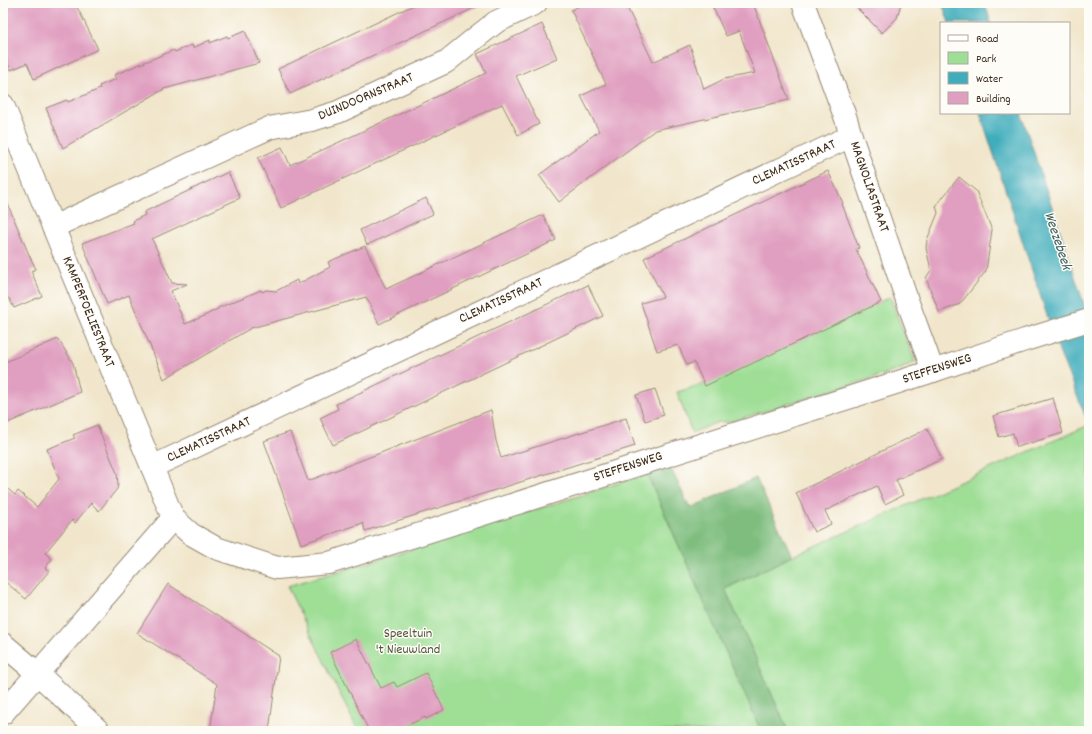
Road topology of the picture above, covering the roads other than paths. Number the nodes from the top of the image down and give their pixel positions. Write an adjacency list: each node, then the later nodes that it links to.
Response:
1 (536, 3): 5 (street, DUINDOORNSTRAAT)
2 (803, 3): 4 (street, MAGNOLIASTRAAT)
3 (3, 105): 5 (street, KAMPERFOELIESTRAAT)
4 (851, 136): 7 (street, MAGNOLIASTRAAT); 8 (street, CLEMATISSTRAAT)
5 (53, 227): 8 (street, KAMPERFOELIESTRAAT)
6 (1089, 320): 7 (street, STEFFENSWEG)
7 (933, 371): 9 (street, STEFFENSWEG)
8 (152, 467): 9 (street, KAMPERFOELIESTRAAT)
9 (173, 518): 11 (street)
10 (3, 644): 11 (street)
11 (37, 673): 12 (street); 13 (street)
12 (3, 713)
13 (99, 731)

